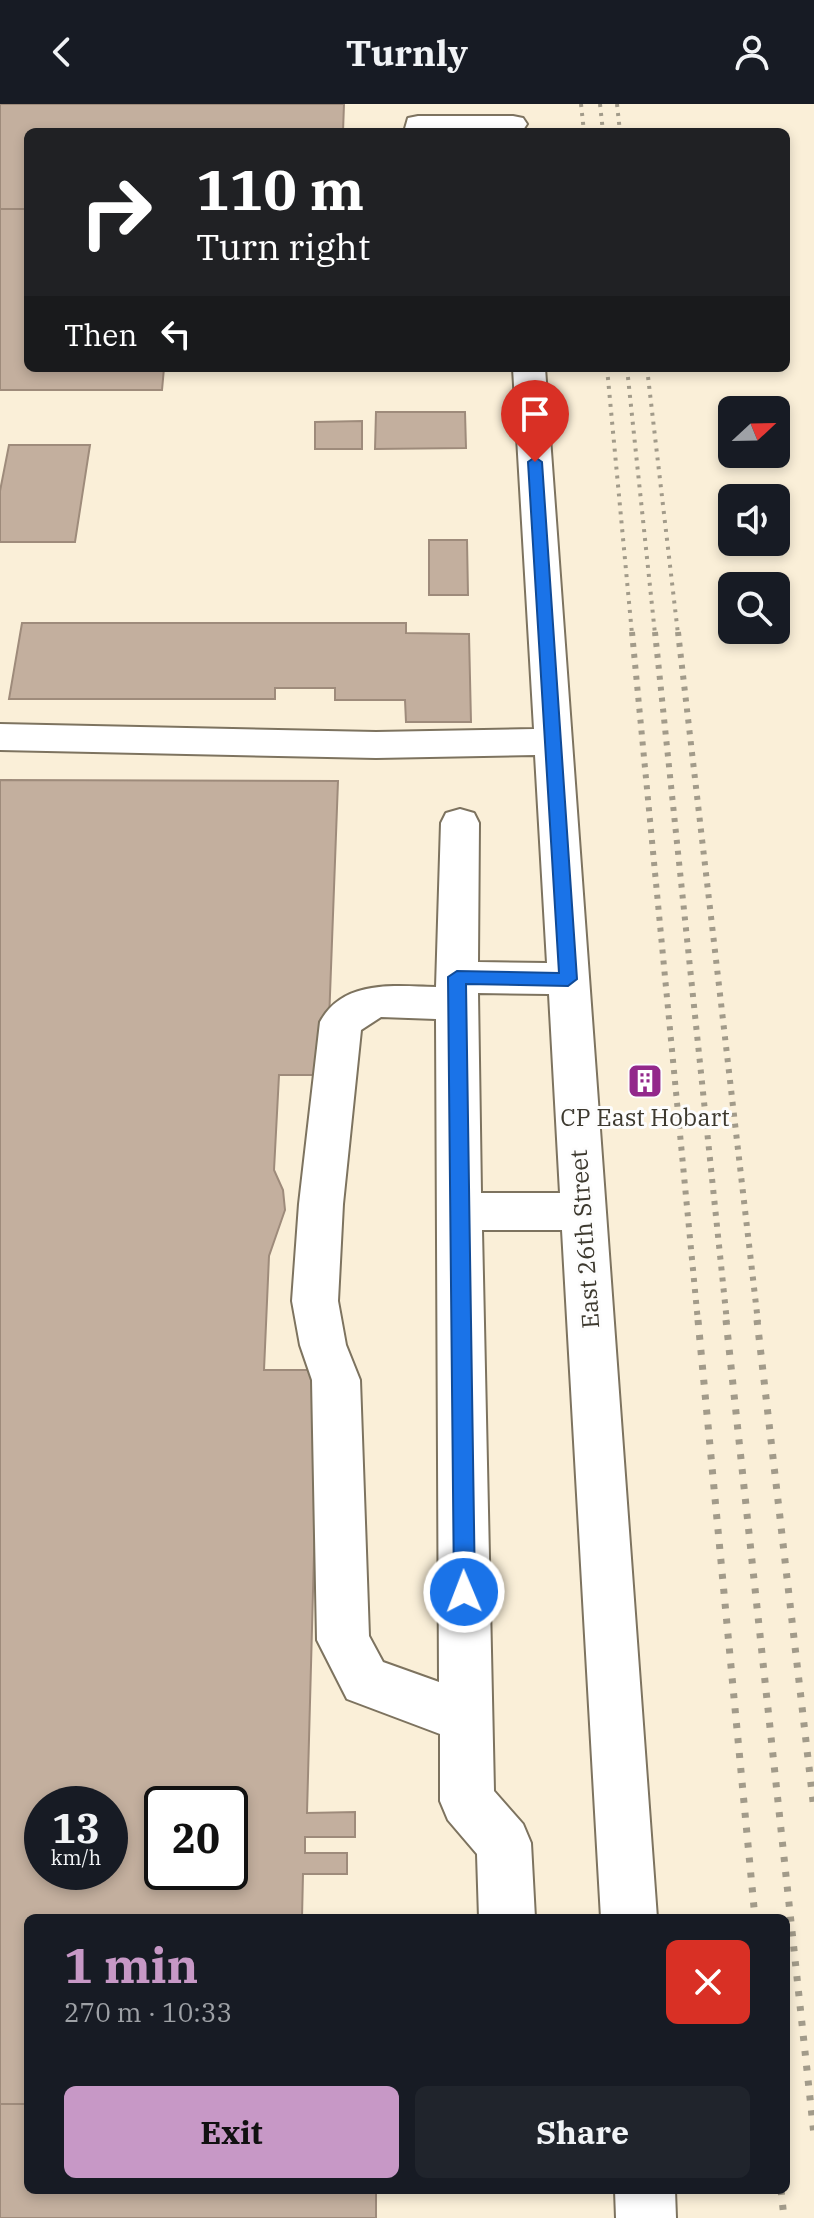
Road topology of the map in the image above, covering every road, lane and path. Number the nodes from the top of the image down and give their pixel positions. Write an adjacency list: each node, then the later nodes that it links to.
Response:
1 (513, 120): 2 (street)
2 (418, 128)
3 (529, 372): 5 (street, East 26th Street)
4 (0, 737): 5 (street)
5 (553, 742): 7 (street, East 26th Street)
6 (460, 823): 8 (street)
7 (568, 979): 8 (street); 9 (street, East 26th Street)
8 (457, 991): 10 (street); 11 (street)
9 (583, 1211): 10 (street); 13 (street, East 26th Street)
10 (459, 1212): 11 (street)
11 (466, 1718): 12 (street)
12 (507, 1914)
13 (629, 1914)
14 (645, 2194): 15 (street)
15 (646, 2218)

